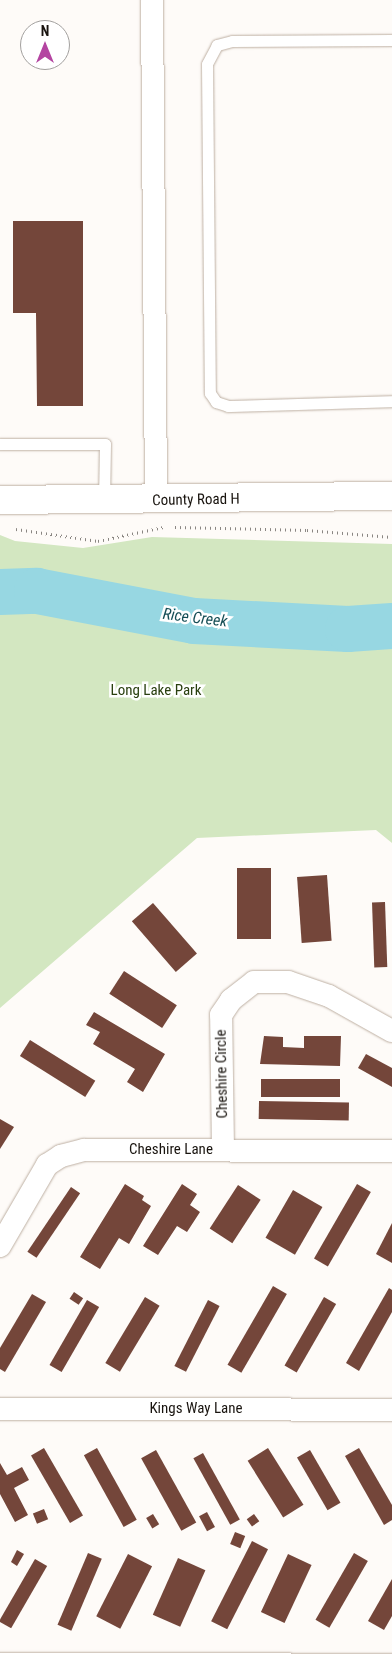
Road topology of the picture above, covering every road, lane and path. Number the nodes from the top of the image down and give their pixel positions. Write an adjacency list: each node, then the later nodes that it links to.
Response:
1 (152, 0): 8 (street)
2 (392, 40): 3 (lane)
3 (392, 401)
4 (0, 444): 7 (lane)
5 (392, 496): 8 (street, County Road H)
6 (0, 500): 7 (street, County Road H)
7 (104, 500): 8 (street, County Road H)
8 (156, 500)
9 (8, 529): 10 (path)
10 (392, 537)
11 (392, 1031): 12 (street, Cheshire Circle)
12 (223, 1150): 13 (street, Cheshire Lane); 14 (street, Cheshire Lane)
13 (392, 1151)
14 (0, 1246)
15 (0, 1408): 16 (street, Kings Way Lane)
16 (392, 1410)
17 (0, 1664): 18 (street)
18 (392, 1665)

